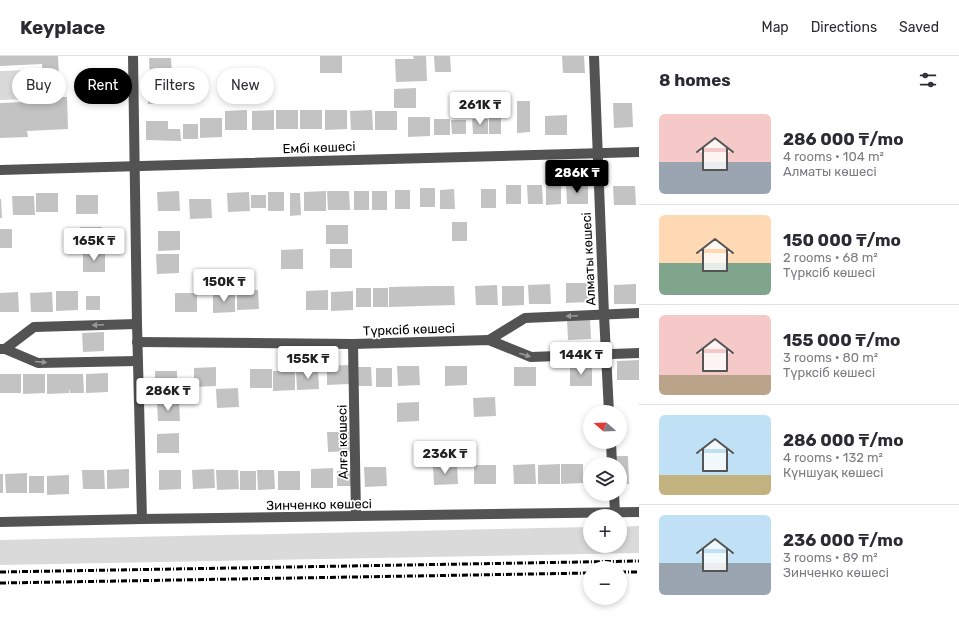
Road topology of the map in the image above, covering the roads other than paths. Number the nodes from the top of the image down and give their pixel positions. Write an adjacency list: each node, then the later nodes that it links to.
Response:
1 (133, 56): 5 (street)
2 (594, 56): 3 (street, Алматы көшесі)
3 (596, 152): 4 (street, Ембі көшесі); 5 (street, Ембі көшесі); 8 (street, Алматы көшесі)
4 (639, 152)
5 (135, 165): 6 (street, Ембі көшесі); 9 (street)
6 (0, 170)
7 (639, 314): 8 (street, Түрксіб көшесі)
8 (604, 315): 10 (street, Түрксіб көшесі, one-way to 10); 15 (street, Алматы көшесі)
9 (136, 324): 11 (street); 13 (street, one-way to 13)
10 (489, 340): 12 (street, Түрксіб көшесі); 15 (street, Түрксіб көшесі, one-way to 15)
11 (137, 342): 12 (street, Түрксіб көшесі); 16 (street)
12 (353, 344): 21 (street, Алға көшесі)
13 (3, 349): 16 (street, one-way to 16)
14 (639, 354): 15 (street, Түрксіб көшесі)
15 (606, 355): 17 (street, Алматы көшесі)
16 (138, 361): 22 (street)
17 (609, 405)
18 (583, 512): 21 (street, Зинченко көшесі)
19 (627, 512): 20 (street, Зинченко көшесі)
20 (639, 512)
21 (356, 516): 22 (street, Зинченко көшесі)
22 (142, 519): 23 (street, Зинченко көшесі)
23 (0, 522)

